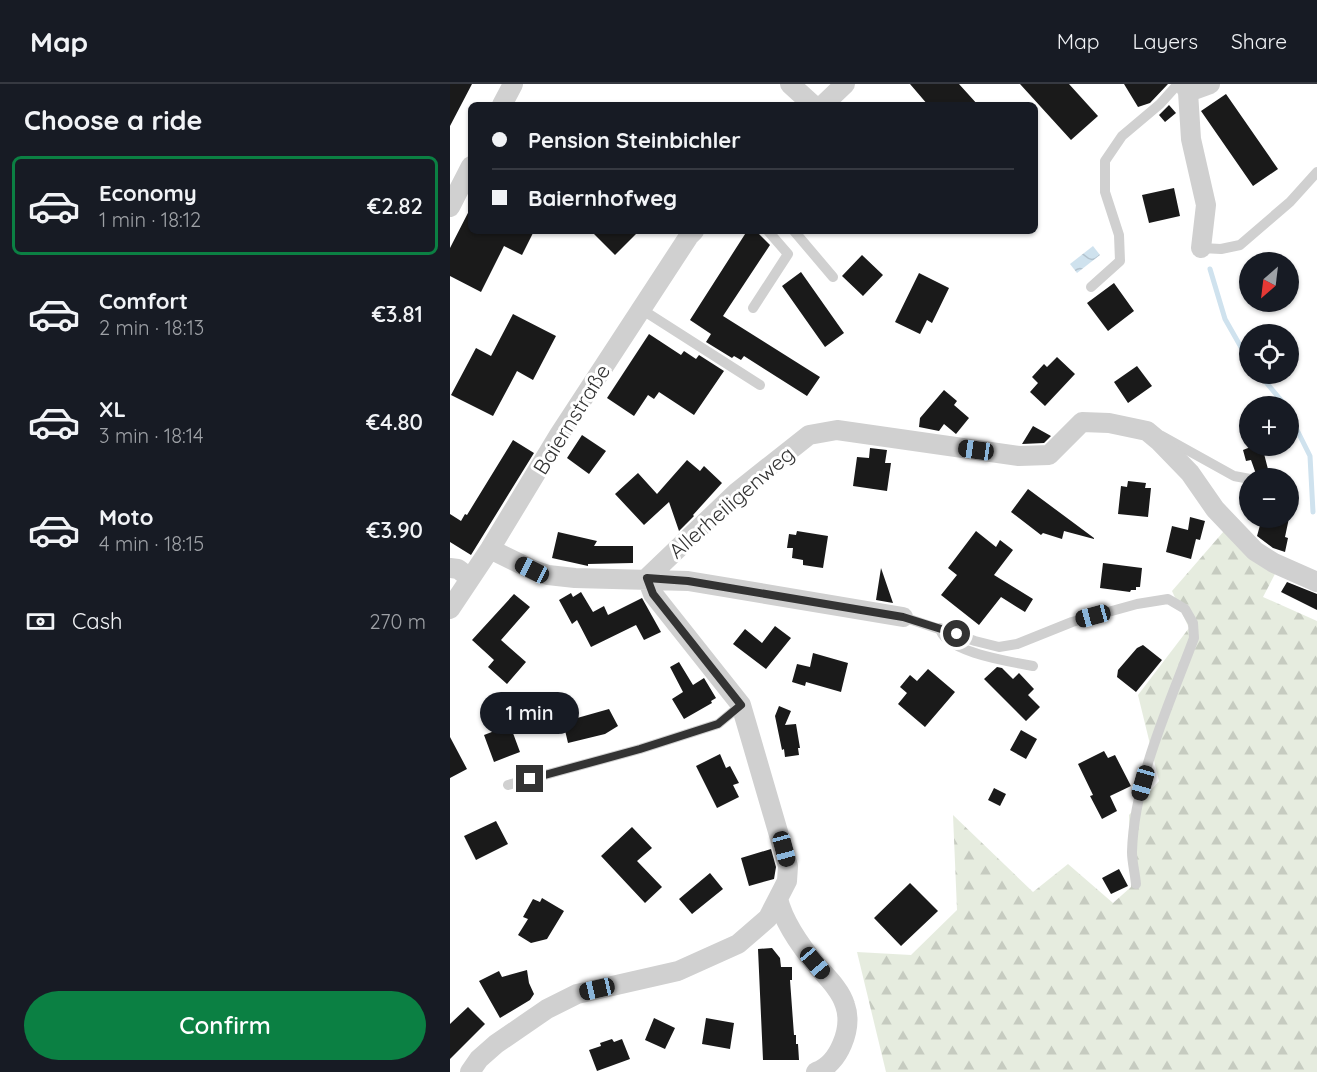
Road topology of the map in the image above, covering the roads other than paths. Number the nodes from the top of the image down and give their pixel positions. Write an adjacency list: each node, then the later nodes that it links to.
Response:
1 (513, 84): 6 (street)
2 (790, 84): 7 (street)
3 (844, 84): 8 (street)
4 (1209, 84): 5 (street)
5 (1183, 87): 15 (street); 17 (lane)
6 (504, 102)
7 (810, 102)
8 (826, 102)
9 (468, 172): 11 (street)
10 (1317, 172): 15 (lane)
11 (452, 202)
12 (691, 234): 19 (street, Baiernstraße)
13 (770, 234): 18 (lane)
14 (797, 234): 16 (lane)
15 (1201, 248)
16 (833, 277)
17 (1091, 287)
18 (753, 308)
19 (641, 309): 20 (lane); 23 (street, Baiernstraße)
20 (760, 385)
21 (1152, 435): 22 (lane); 26 (street, Allerheiligenweg); 27 (street, Allerheiligenweg)
22 (1239, 477)
23 (490, 549): 25 (street, Baiernstraße); 26 (street)
24 (450, 568): 25 (street)
25 (470, 578): 28 (street, Baiernstraße)
26 (647, 578): 29 (street); 32 (street)
27 (1317, 582)
28 (450, 609)
29 (903, 617): 30 (lane)
30 (940, 628): 31 (lane); 34 (lane)
31 (1033, 666)
32 (741, 705): 33 (lane); 35 (street)
33 (508, 785)
34 (1136, 884)
35 (778, 899): 36 (street); 37 (street)
36 (470, 1072)
37 (816, 1072)

